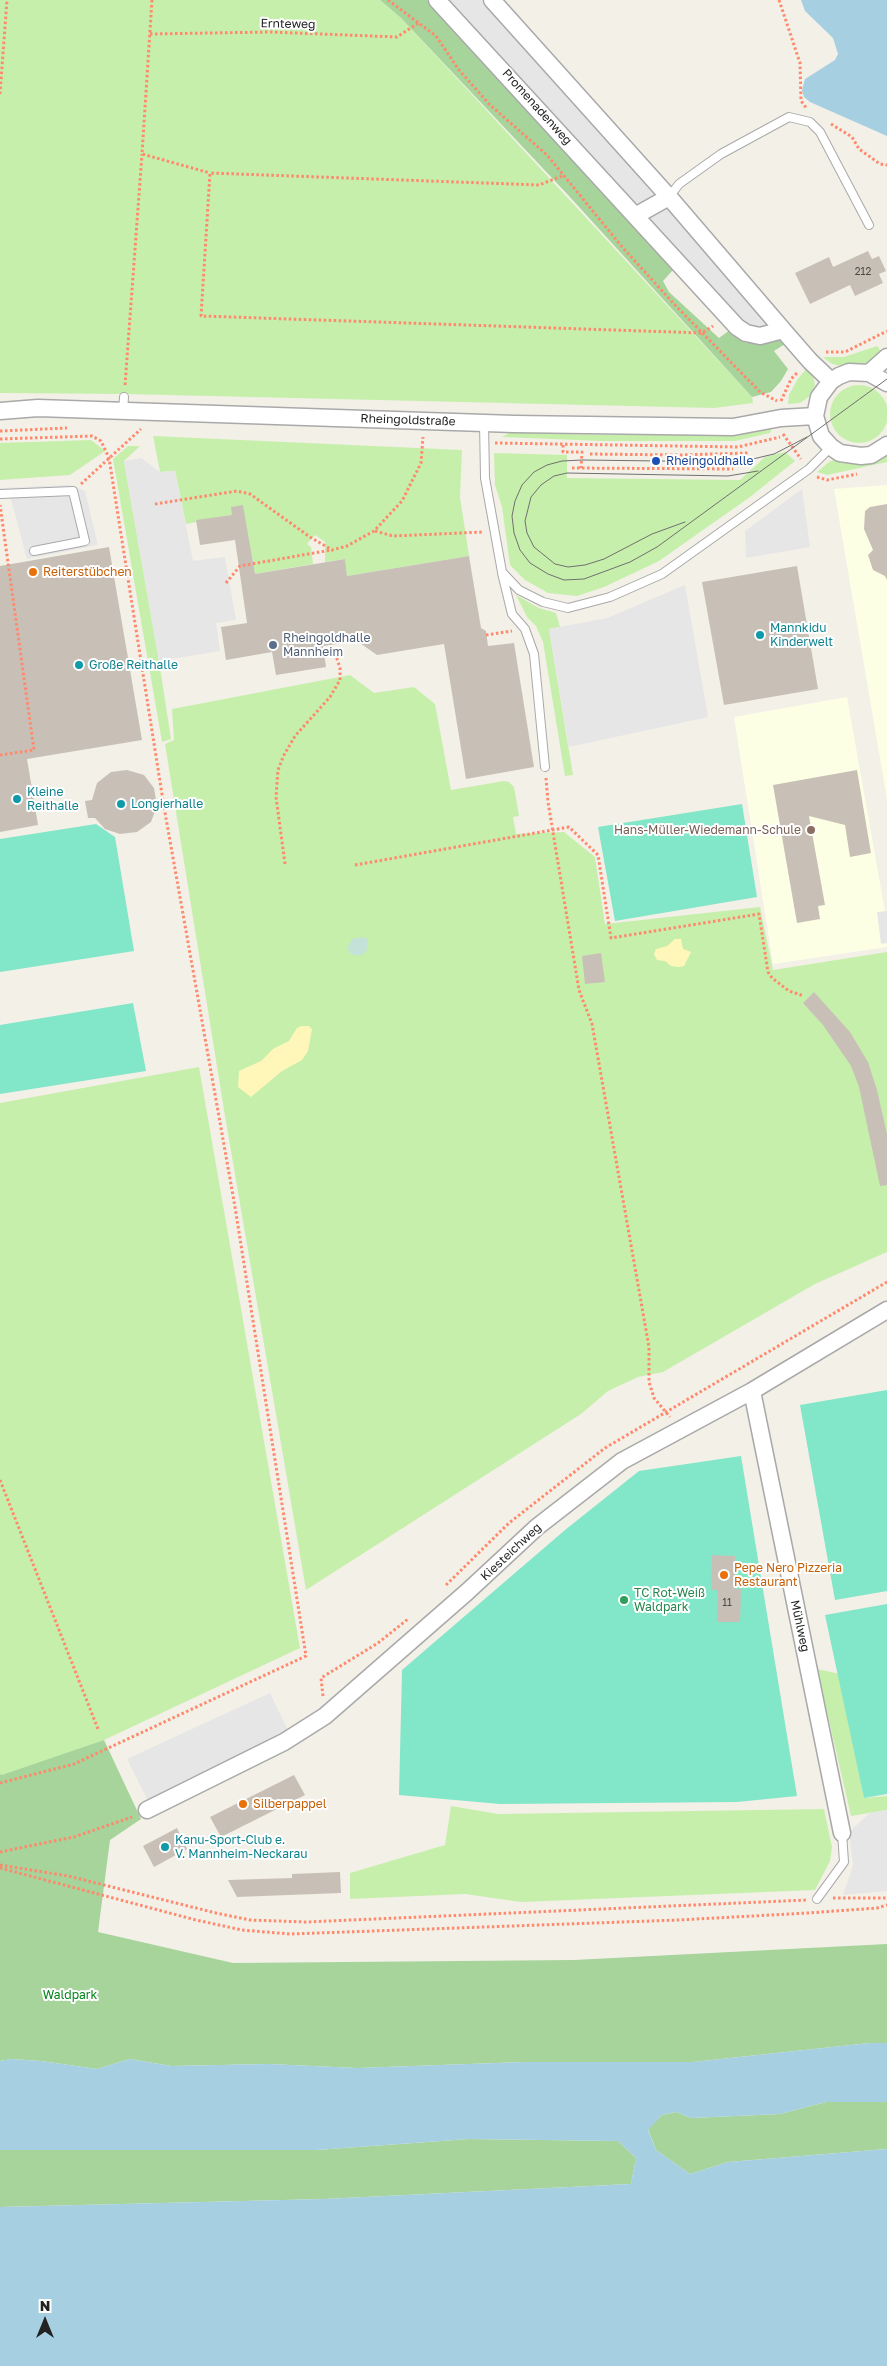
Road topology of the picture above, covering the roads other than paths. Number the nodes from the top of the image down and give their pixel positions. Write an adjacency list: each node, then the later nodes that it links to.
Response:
1 (437, 0): 4 (street, Promenadenweg)
2 (492, 0): 3 (street)
3 (669, 197): 4 (street); 5 (lane); 6 (street)
4 (635, 216): 6 (street, Promenadenweg)
5 (869, 225)
6 (783, 330): 9 (street)
7 (887, 357): 8 (street)
8 (869, 373): 9 (street); 10 (street)
9 (831, 381): 12 (street)
10 (887, 383)
11 (0, 411): 13 (street, Rheingoldstraße)
12 (815, 416): 13 (street, Rheingoldstraße); 15 (street)
13 (484, 422): 18 (lane)
14 (887, 445): 15 (street)
15 (831, 447): 18 (lane)
16 (0, 494): 17 (lane)
17 (34, 551)
18 (502, 572): 19 (lane)
19 (545, 767)
20 (887, 1310): 21 (street, Kiesteichweg)
21 (752, 1391): 22 (street, Kiesteichweg); 23 (street, Mühlweg)
22 (147, 1810)
23 (842, 1832): 24 (lane)
24 (817, 1899)

